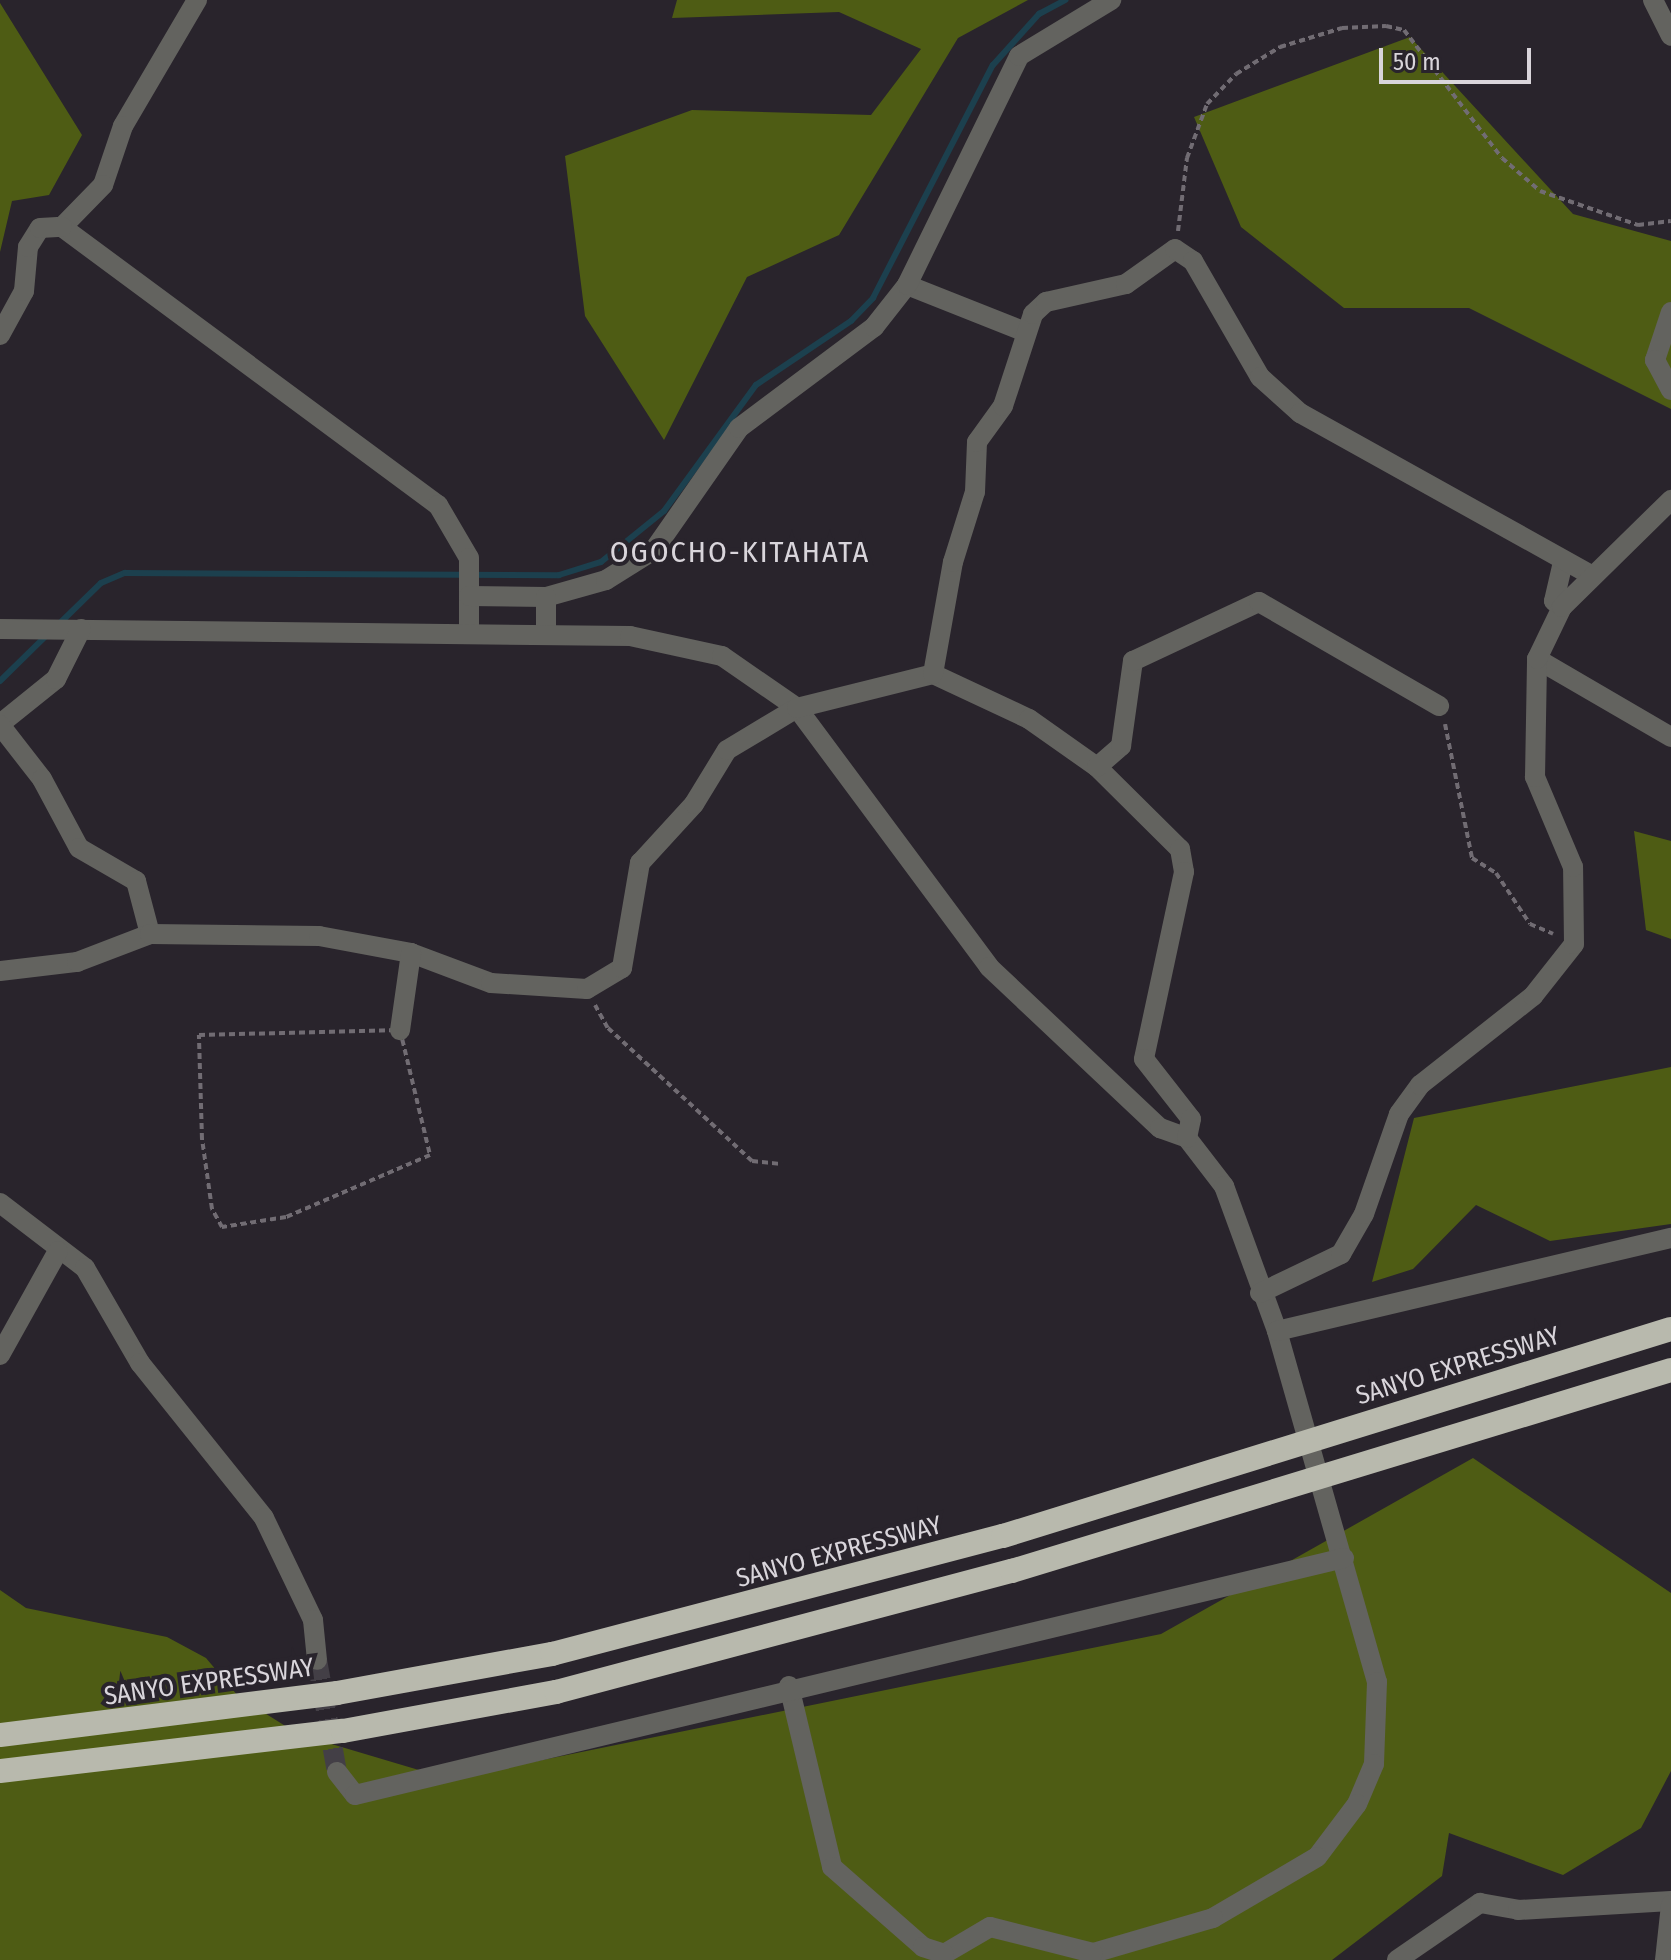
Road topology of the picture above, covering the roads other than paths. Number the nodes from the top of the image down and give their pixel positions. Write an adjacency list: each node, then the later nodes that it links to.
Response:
1 (197, 0): 5 (street)
2 (1111, 0): 6 (street)
3 (1653, 0): 4 (street)
4 (1671, 36)
5 (62, 227): 9 (street); 14 (street)
6 (907, 285): 8 (street); 15 (street)
7 (1671, 312): 10 (street)
8 (1023, 331): 12 (street); 22 (street)
9 (0, 335)
10 (1671, 390)
11 (1671, 500): 13 (street)
12 (1563, 562): 13 (street); 16 (street)
13 (1593, 576): 16 (street)
14 (469, 596): 15 (street); 19 (street)
15 (546, 597): 20 (street)
16 (1562, 607): 21 (street)
17 (0, 629): 18 (street)
18 (81, 629): 19 (street); 25 (street)
19 (469, 634): 20 (street)
20 (546, 635): 24 (street)
21 (1537, 659): 26 (street); 36 (street)
22 (933, 674): 24 (street); 27 (street)
23 (1439, 706): 27 (street)
24 (797, 708): 29 (street); 32 (street)
25 (0, 725): 28 (street)
26 (1671, 737)
27 (1097, 767): 32 (street)
28 (150, 934): 29 (street); 30 (street)
29 (411, 953): 31 (street)
30 (0, 971)
31 (400, 1030)
32 (1187, 1138): 36 (street)
33 (0, 1203): 35 (street)
34 (1671, 1238): 38 (street)
35 (58, 1251): 39 (street); 42 (street)
36 (1260, 1293): 38 (street)
37 (1671, 1329): 44 (highway, SANYO EXPRESSWAY)
38 (1277, 1331): 41 (street)
39 (0, 1355)
40 (1671, 1370): 45 (highway)
41 (1344, 1558): 43 (street); 48 (street)
42 (317, 1660)
43 (789, 1686): 46 (street); 48 (street)
44 (0, 1735)
45 (0, 1771)
46 (337, 1772)
47 (1671, 1903): 49 (street); 50 (street)
48 (945, 1957)
49 (1397, 1960)
50 (1665, 1960)

